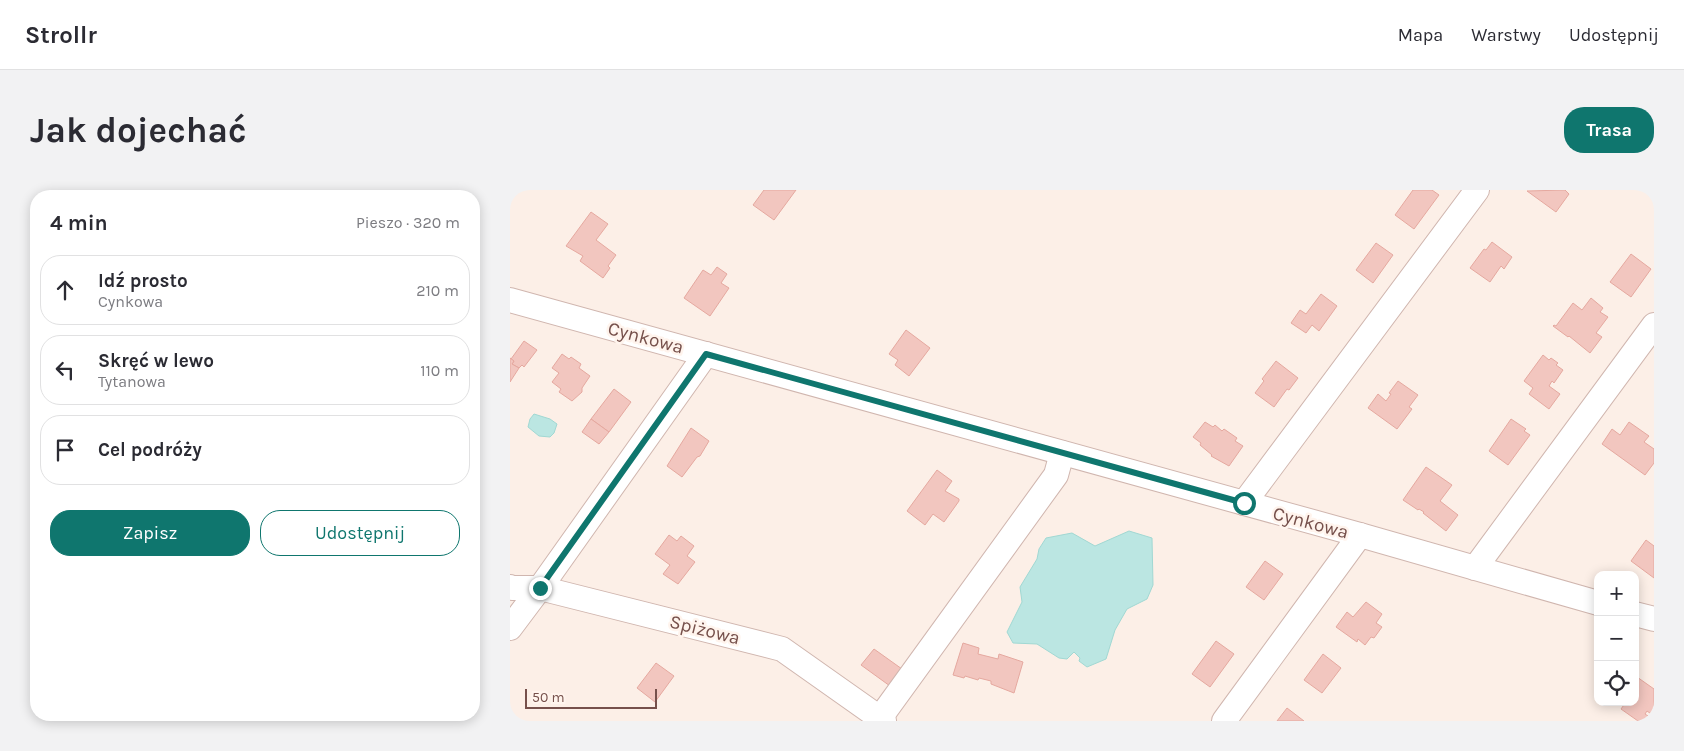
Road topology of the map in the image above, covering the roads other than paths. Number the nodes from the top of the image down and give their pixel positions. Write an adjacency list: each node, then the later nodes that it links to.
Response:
1 (1477, 190): 6 (street)
2 (510, 300): 4 (street, Cynkowa)
3 (1654, 325): 8 (street)
4 (706, 354): 5 (street, Cynkowa); 10 (street)
5 (1062, 453): 6 (street, Cynkowa); 15 (street, Spiżowa)
6 (1244, 503): 7 (street, Cynkowa)
7 (1360, 536): 8 (street, Cynkowa); 16 (street, Cynkowa)
8 (1475, 568): 11 (street, Cynkowa)
9 (510, 587): 10 (street, Spiżowa)
10 (540, 588): 14 (street); 15 (street, Spiżowa)
11 (1594, 602)
12 (1639, 615): 13 (street)
13 (1654, 619)
14 (510, 628)
15 (882, 720)
16 (1224, 721)

